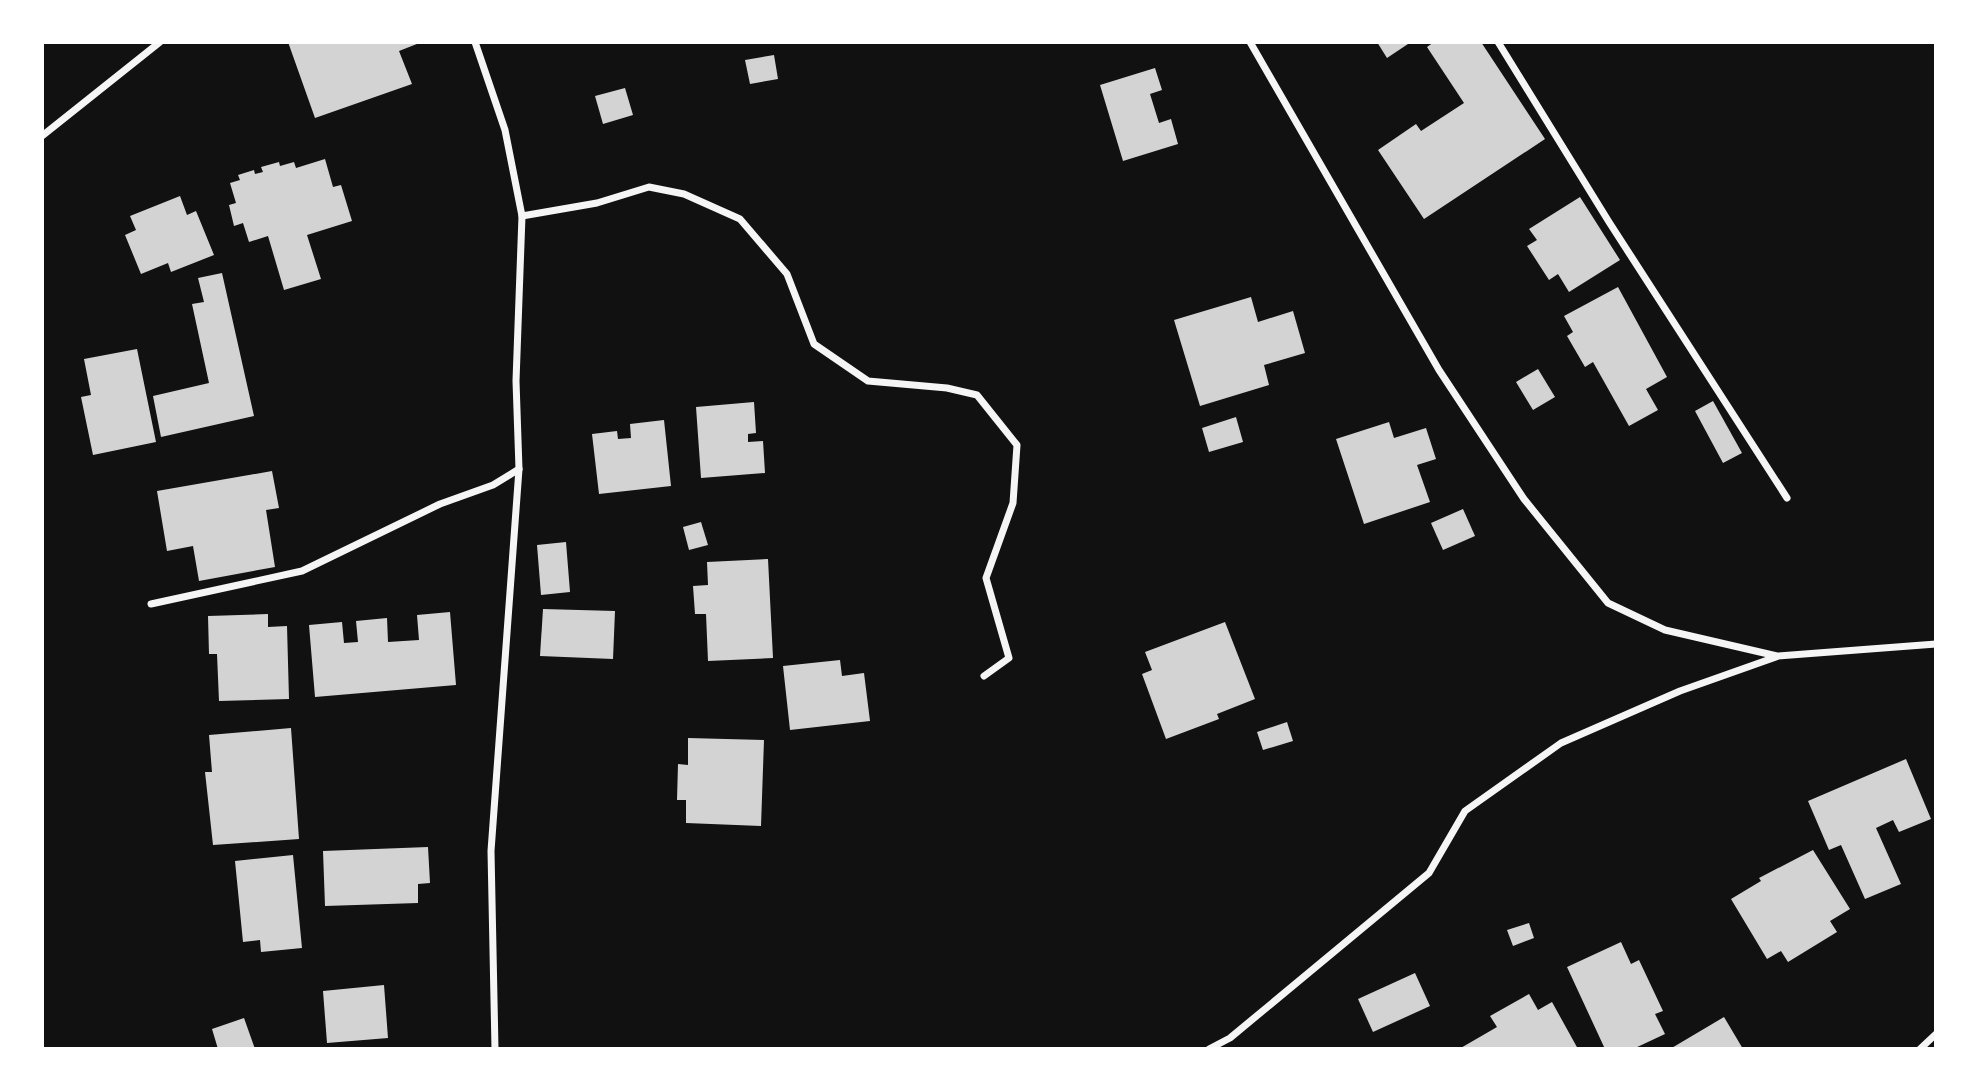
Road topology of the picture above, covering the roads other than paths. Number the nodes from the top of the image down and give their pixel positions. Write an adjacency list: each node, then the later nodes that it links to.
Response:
1 (159, 42): 5 (street)
2 (475, 42): 6 (street)
3 (1250, 42): 11 (street)
4 (1498, 42): 8 (street)
5 (42, 136)
6 (522, 216): 7 (street); 12 (street)
7 (519, 469): 9 (street); 14 (street)
8 (1787, 498)
9 (151, 604)
10 (1936, 644): 11 (street)
11 (1777, 656): 15 (street)
12 (984, 676)
13 (1936, 1034): 16 (street)
14 (495, 1049)
15 (1209, 1049)
16 (1920, 1049)

